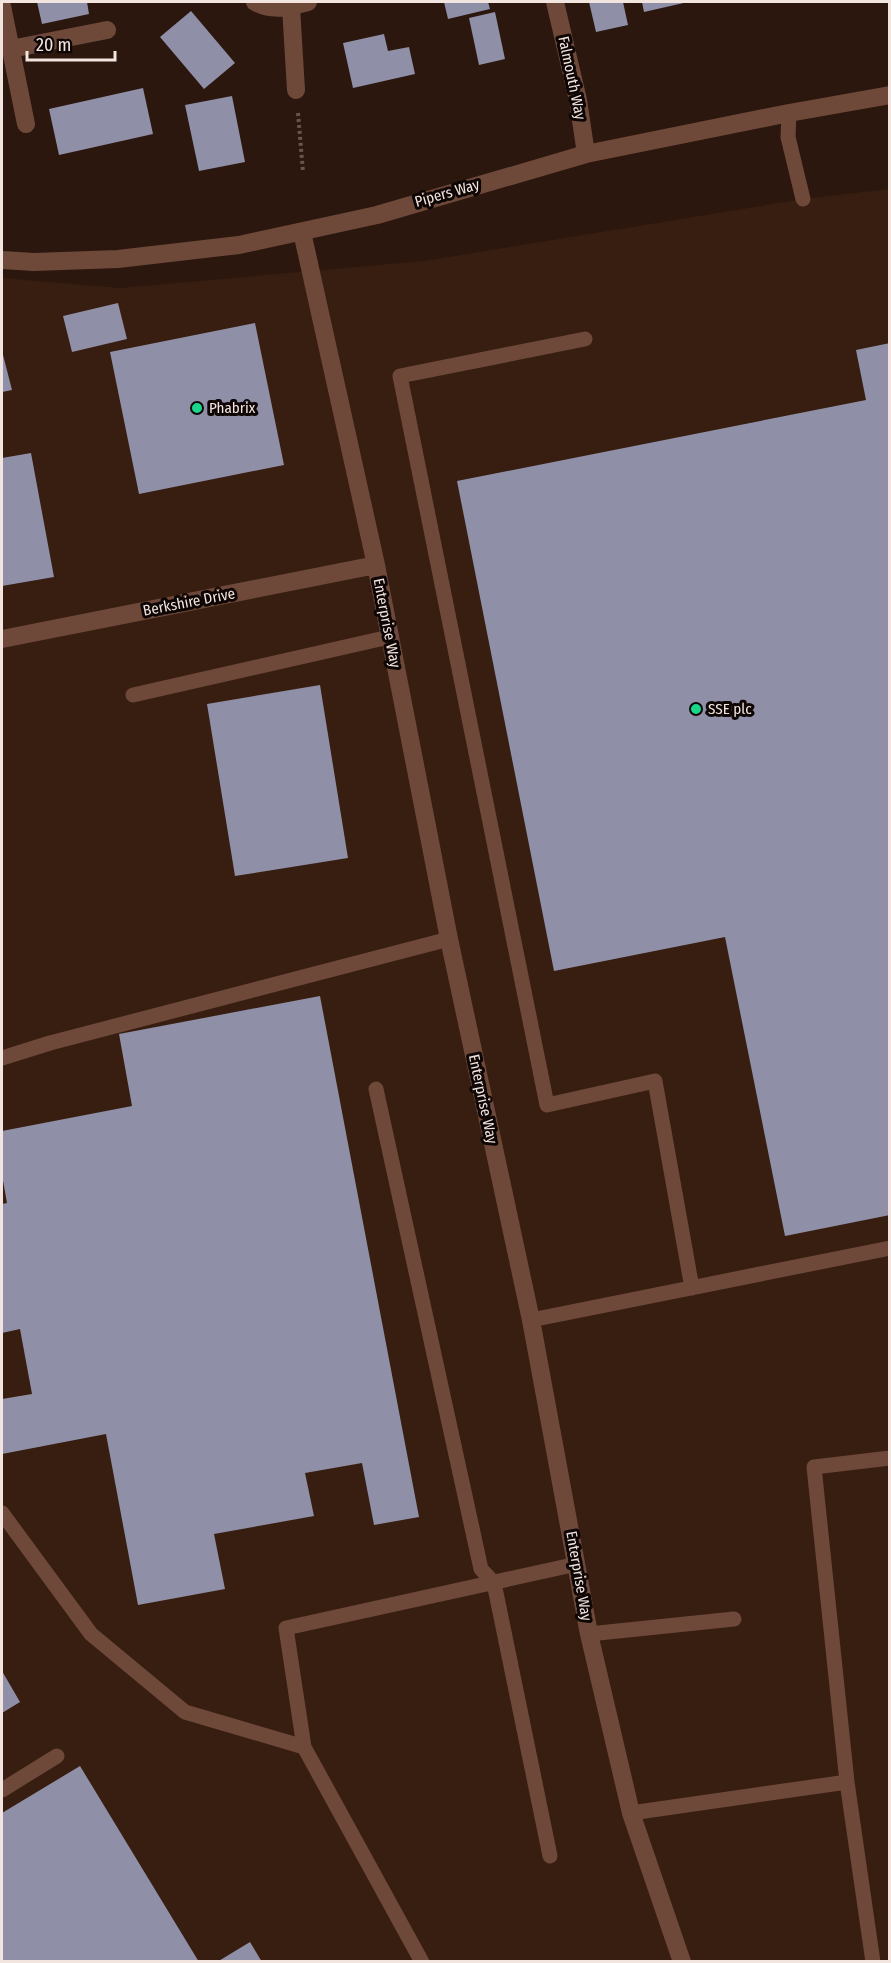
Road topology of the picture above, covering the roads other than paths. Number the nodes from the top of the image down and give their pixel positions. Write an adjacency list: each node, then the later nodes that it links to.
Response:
1 (255, 2): 3 (street)
2 (555, 2): 11 (street, Falmouth Way)
3 (299, 4): 7 (street)
4 (2, 6): 6 (street)
5 (107, 30): 6 (street)
6 (11, 49): 10 (street)
7 (296, 90)
8 (890, 95): 9 (street, Pipers Way)
9 (789, 113): 11 (street, Pipers Way); 12 (lane)
10 (26, 124)
11 (586, 154): 13 (street, Pipers Way)
12 (803, 199)
13 (302, 232): 14 (street, Pipers Way); 16 (street, Enterprise Way)
14 (2, 260)
15 (585, 339): 24 (lane)
16 (376, 565): 17 (street, Enterprise Way); 18 (street, Berkshire Drive)
17 (389, 637): 19 (lane); 20 (street, Enterprise Way)
18 (2, 639)
19 (133, 695)
20 (449, 939): 21 (lane); 25 (street, Enterprise Way)
21 (2, 1058)
22 (376, 1089): 29 (lane)
23 (890, 1248): 24 (lane)
24 (692, 1288): 25 (lane)
25 (531, 1320): 28 (street, Enterprise Way)
26 (890, 1458): 34 (lane)
27 (2, 1513): 32 (lane)
28 (577, 1564): 29 (lane); 31 (street, Enterprise Way)
29 (494, 1583): 32 (lane); 37 (lane)
30 (734, 1619): 31 (lane)
31 (589, 1634): 36 (street, Enterprise Way)
32 (304, 1747): 38 (lane)
33 (57, 1756): 35 (lane)
34 (847, 1782): 36 (lane); 40 (lane)
35 (2, 1790)
36 (631, 1813): 39 (street, Enterprise Way)
37 (550, 1856)
38 (422, 1962)
39 (682, 1962)
40 (873, 1962)

